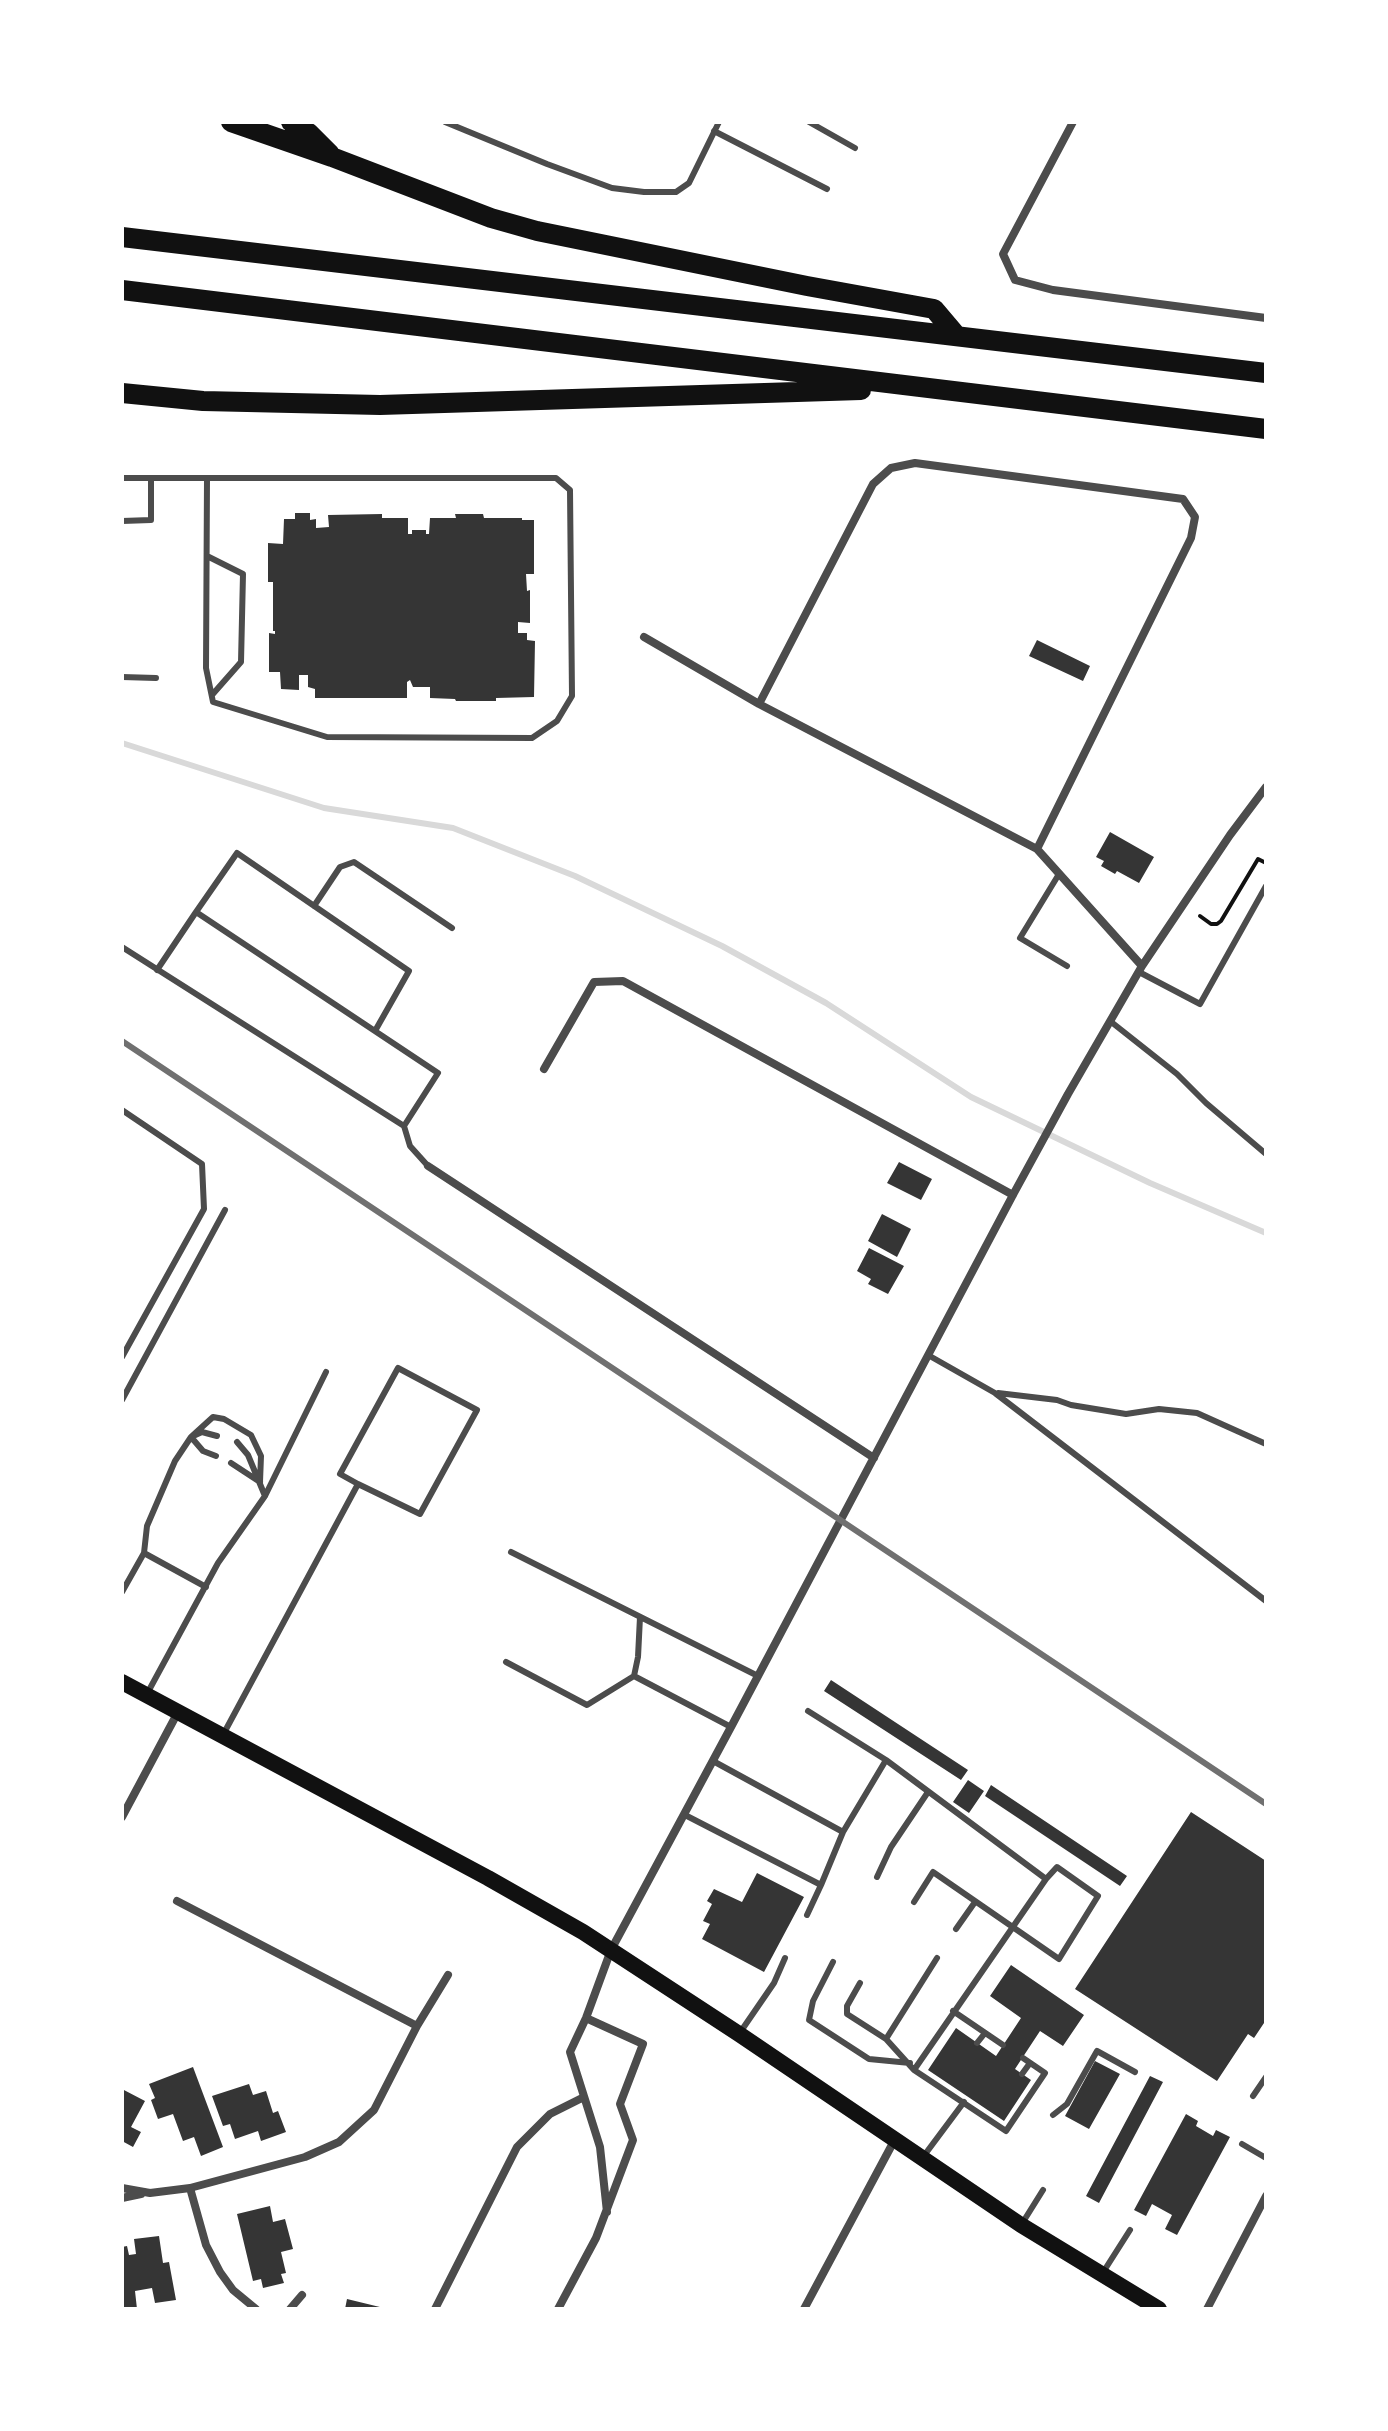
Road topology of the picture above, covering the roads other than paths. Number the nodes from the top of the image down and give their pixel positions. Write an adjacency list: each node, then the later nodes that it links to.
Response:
1 (231, 122): 9 (highway)
2 (291, 122): 9 (highway)
3 (445, 122): 7 (lane)
4 (719, 122): 7 (lane)
5 (809, 122): 8 (lane)
6 (1073, 122): 13 (street)
7 (714, 131): 10 (lane)
8 (855, 148)
9 (332, 157): 14 (highway)
10 (827, 189)
11 (128, 238): 14 (highway)
12 (125, 290): 16 (highway)
13 (1266, 318)
14 (956, 335): 15 (highway)
15 (1266, 373)
16 (926, 388): 17 (highway); 18 (highway)
17 (122, 393)
18 (1266, 429)
19 (122, 478): 20 (lane)
20 (151, 478): 21 (lane); 22 (lane)
21 (207, 479): 23 (lane); 27 (lane)
22 (122, 521)
23 (207, 556): 27 (lane); 27 (lane)
24 (644, 637): 28 (street)
25 (122, 677): 26 (lane)
26 (156, 678)
27 (212, 696)
28 (759, 704): 30 (street); 30 (street)
29 (1266, 787): 38 (street)
30 (1037, 849): 31 (street)
31 (1059, 874): 37 (lane); 38 (street)
32 (1266, 886): 38 (lane)
33 (314, 906): 34 (lane); 35 (lane); 41 (lane)
34 (196, 912): 39 (lane); 41 (lane)
35 (452, 928)
36 (122, 947): 39 (lane)
37 (1067, 966)
38 (1141, 969): 40 (street)
39 (157, 970): 44 (lane)
40 (1110, 1021): 45 (lane); 47 (street)
41 (375, 1031): 44 (lane)
42 (544, 1069): 47 (street)
43 (122, 1110): 50 (lane)
44 (404, 1126): 46 (lane)
45 (1266, 1154)
46 (428, 1166): 59 (street)
47 (1014, 1194): 49 (street)
48 (225, 1210): 53 (lane)
49 (928, 1355): 52 (lane); 59 (street)
50 (122, 1357)
51 (326, 1372): 63 (lane)
52 (995, 1393): 57 (lane); 68 (lane)
53 (122, 1400)
54 (217, 1436): 55 (lane)
55 (191, 1437): 58 (lane); 61 (lane); 65 (lane)
56 (237, 1442): 61 (lane)
57 (1266, 1444)
58 (216, 1456)
59 (874, 1458): 72 (street)
60 (231, 1463): 61 (lane)
61 (260, 1482): 63 (lane)
62 (358, 1484): 62 (lane); 78 (lane)
63 (265, 1496): 66 (lane)
64 (511, 1552): 69 (lane)
65 (144, 1553): 66 (lane); 67 (lane)
66 (206, 1587): 74 (lane)
67 (122, 1592)
68 (1266, 1601)
69 (640, 1617): 71 (lane); 72 (lane)
70 (506, 1662): 71 (lane)
71 (634, 1676): 77 (lane)
72 (758, 1676): 77 (street)
73 (122, 1682): 74 (main road)
74 (147, 1695): 76 (main road)
75 (808, 1711): 79 (lane)
76 (178, 1712): 78 (main road); 83 (street)
77 (731, 1727): 80 (street)
78 (223, 1736): 94 (main road)
79 (886, 1760): 81 (lane); 84 (lane)
80 (713, 1761): 82 (street); 84 (lane)
81 (928, 1792): 85 (lane); 86 (lane)
82 (685, 1815): 87 (lane); 94 (street)
83 (122, 1817)
84 (843, 1832): 87 (lane)
85 (877, 1877)
86 (1046, 1879): 92 (lane); 92 (lane)
87 (821, 1885): 91 (lane)
88 (177, 1901): 102 (street)
89 (914, 1902): 90 (lane)
90 (975, 1902): 92 (lane); 93 (lane)
91 (807, 1915)
92 (1011, 1927): 100 (lane)
93 (956, 1929)
94 (611, 1950): 101 (street); 104 (main road)
95 (785, 1958): 104 (lane)
96 (937, 1958): 105 (lane)
97 (833, 1962): 110 (lane)
98 (448, 1975): 102 (street)
99 (860, 1983): 105 (lane)
100 (953, 2011): 103 (lane); 110 (lane)
101 (586, 2018): 115 (street); 128 (street)
102 (417, 2026): 123 (street)
103 (985, 2033): 106 (lane); 107 (lane)
104 (739, 2034): 118 (main road)
105 (886, 2039): 110 (lane)
106 (977, 2043)
107 (1003, 2045)
108 (1023, 2058): 109 (lane)
109 (1030, 2063): 112 (lane); 116 (lane)
110 (912, 2066): 116 (lane)
111 (1135, 2072): 117 (lane)
112 (1022, 2074)
113 (1266, 2077): 114 (lane)
114 (1253, 2096)
115 (584, 2097): 128 (street); 135 (street)
116 (964, 2102): 121 (lane)
117 (1053, 2115)
118 (894, 2141): 121 (main road); 137 (street)
119 (1242, 2144): 120 (lane)
120 (1266, 2158)
121 (922, 2159): 129 (main road)
122 (122, 2188): 125 (street)
123 (190, 2188): 125 (street); 133 (street)
124 (1043, 2190): 129 (lane)
125 (150, 2193): 127 (street)
126 (1266, 2196): 139 (street)
127 (122, 2198)
128 (607, 2212): 136 (street)
129 (1021, 2225): 131 (main road)
130 (1130, 2230): 131 (lane)
131 (1102, 2275): 138 (main road)
132 (302, 2295): 134 (street)
133 (256, 2309)
134 (290, 2309)
135 (435, 2309)
136 (558, 2309)
137 (804, 2309)
138 (1159, 2309)
139 (1207, 2309)

